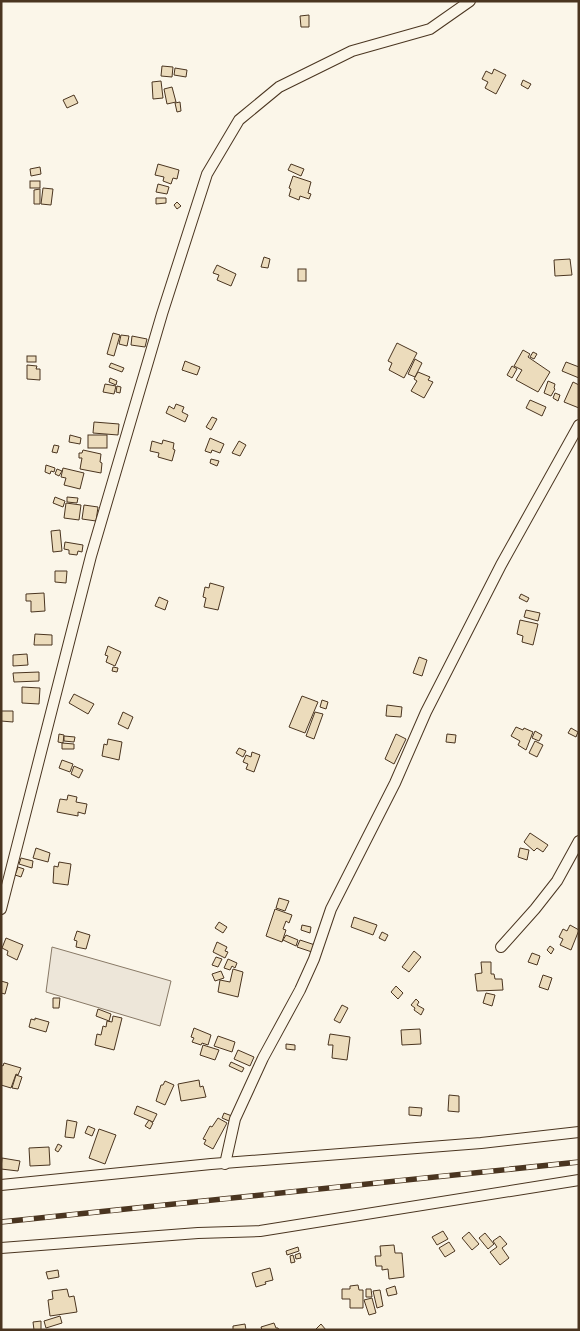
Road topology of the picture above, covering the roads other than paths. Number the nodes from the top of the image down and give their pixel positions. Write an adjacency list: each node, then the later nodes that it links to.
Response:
1 (470, 1): 4 (street)
2 (579, 425): 7 (street)
3 (579, 841): 5 (street)
4 (1, 909)
5 (501, 947)
6 (579, 1132): 7 (street)
7 (225, 1164): 9 (street)
8 (579, 1180): 10 (street)
9 (1, 1185)
10 (1, 1248)

